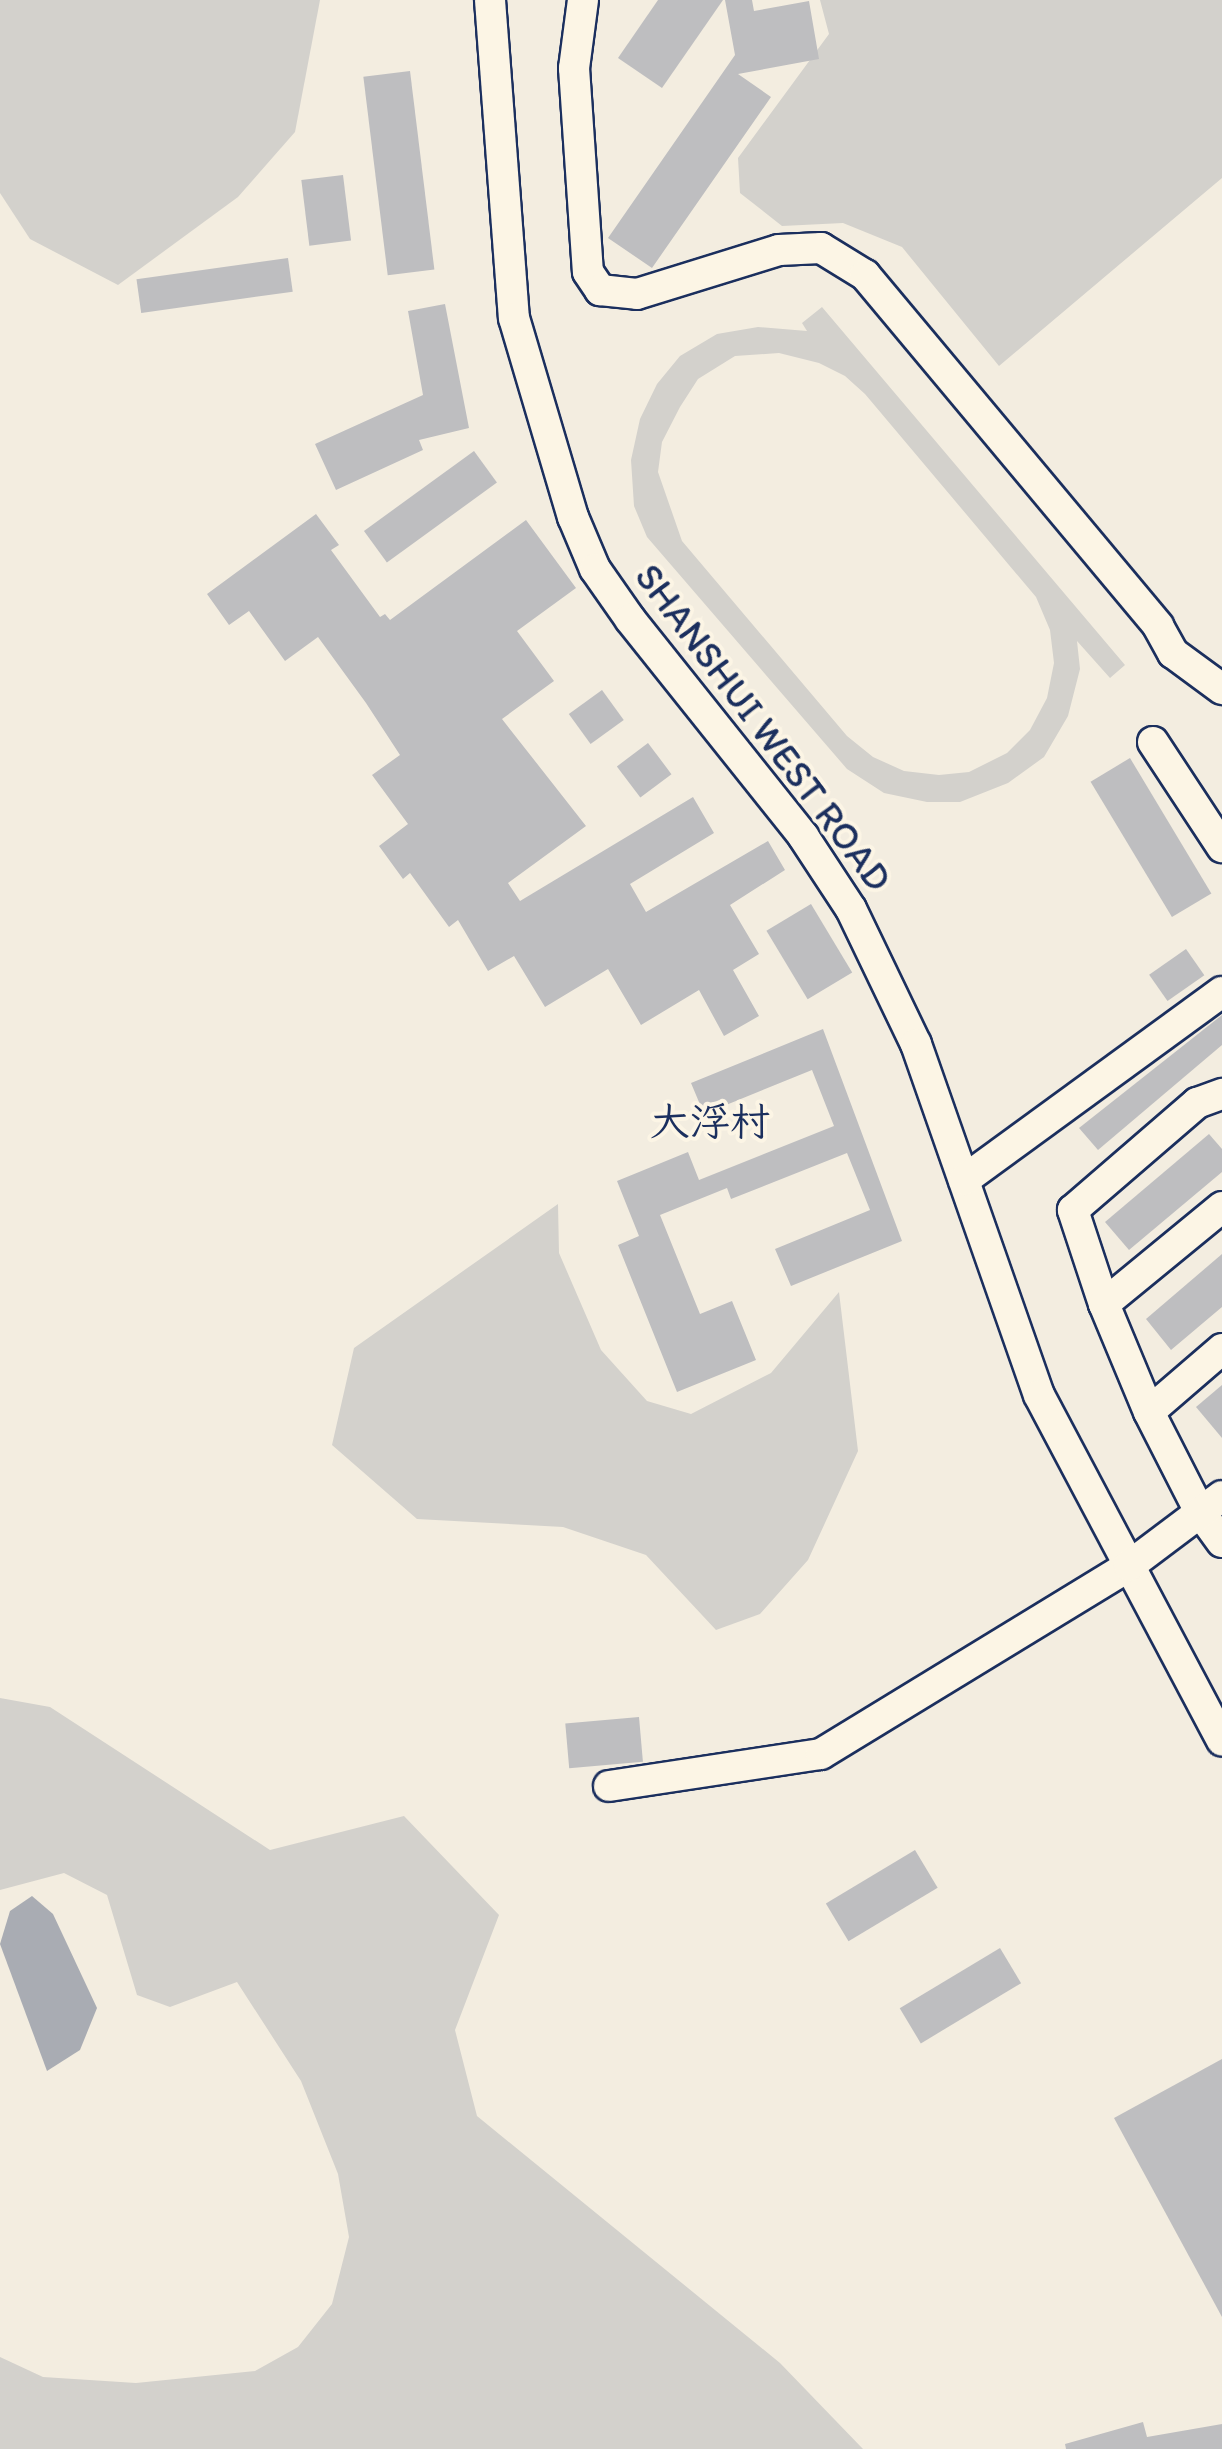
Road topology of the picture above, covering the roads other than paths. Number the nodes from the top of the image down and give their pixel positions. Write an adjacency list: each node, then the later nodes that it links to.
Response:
1 (490, 0): 8 (street, SHANSHUI WEST ROAD)
2 (582, 0): 3 (street)
3 (1222, 689)
4 (1153, 742): 5 (street)
5 (1222, 847)
6 (1222, 992): 8 (street)
7 (1222, 1094): 10 (street)
8 (964, 1180): 15 (street, SHANSHUI WEST ROAD)
9 (1222, 1206): 10 (street)
10 (1104, 1304): 12 (street)
11 (1222, 1349): 12 (street)
12 (1149, 1412): 13 (street)
13 (1211, 1504): 14 (street); 15 (street)
14 (1222, 1542)
15 (1129, 1566): 16 (street, SHANSHUI WEST ROAD); 17 (street)
16 (1222, 1741)
17 (609, 1786)

